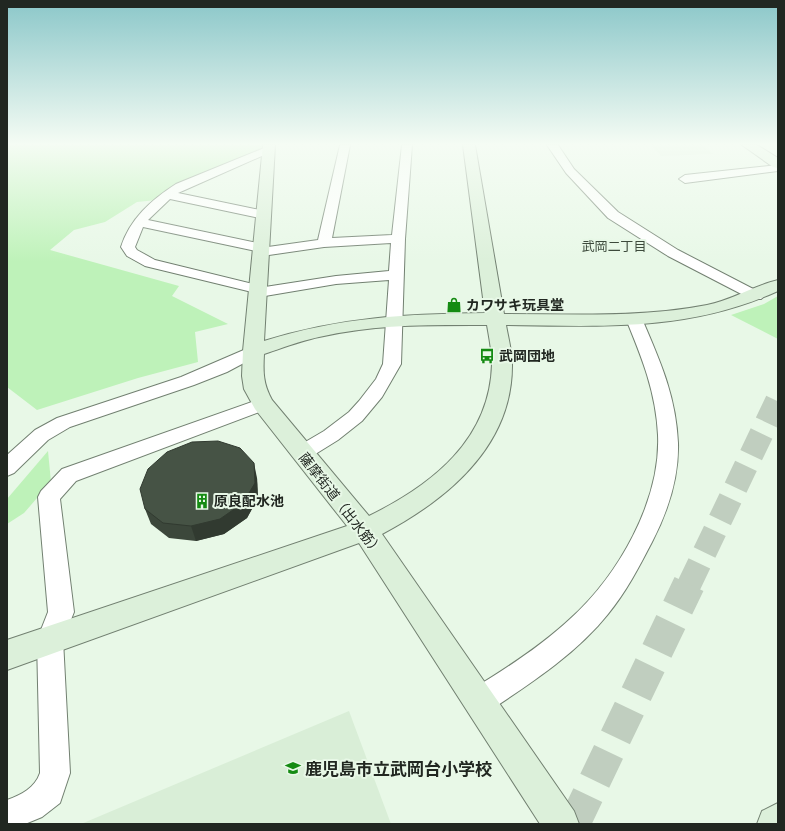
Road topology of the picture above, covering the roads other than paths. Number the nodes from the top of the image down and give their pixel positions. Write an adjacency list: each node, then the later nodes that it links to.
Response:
1 (187, 184): 7 (street)
2 (266, 184): 8 (street, 薩摩街道（出水筋）)
3 (337, 184): 11 (street)
4 (403, 184): 10 (street)
5 (475, 184): 17 (street)
6 (582, 184): 16 (street)
7 (168, 195): 8 (street); 9 (street)
8 (264, 215): 12 (street, 薩摩街道（出水筋）)
9 (141, 223): 12 (street); 15 (street)
10 (398, 238): 11 (street); 13 (street)
11 (324, 243): 12 (street)
12 (262, 250): 15 (street, 薩摩街道（出水筋）)
13 (396, 275): 15 (street); 19 (street)
14 (778, 285): 16 (street)
15 (259, 290): 20 (street, 薩摩街道（出水筋）)
16 (756, 296): 18 (street)
17 (494, 319): 18 (street); 19 (street); 24 (street)
18 (634, 319): 27 (street)
19 (394, 321): 20 (street); 22 (street)
20 (253, 351): 21 (street, 薩摩街道（出水筋）); 23 (street)
21 (263, 404): 22 (street, 薩摩街道（出水筋）); 25 (street)
22 (302, 453): 24 (street, 薩摩街道（出水筋）)
23 (7, 468)
24 (365, 530): 25 (street); 27 (street, 薩摩街道（出水筋）)
25 (50, 640): 26 (street); 28 (street)
26 (7, 655)
27 (479, 701): 30 (street, 薩摩街道（出水筋）)
28 (7, 816)
29 (778, 822): 31 (street)
30 (561, 824)
31 (775, 824)

